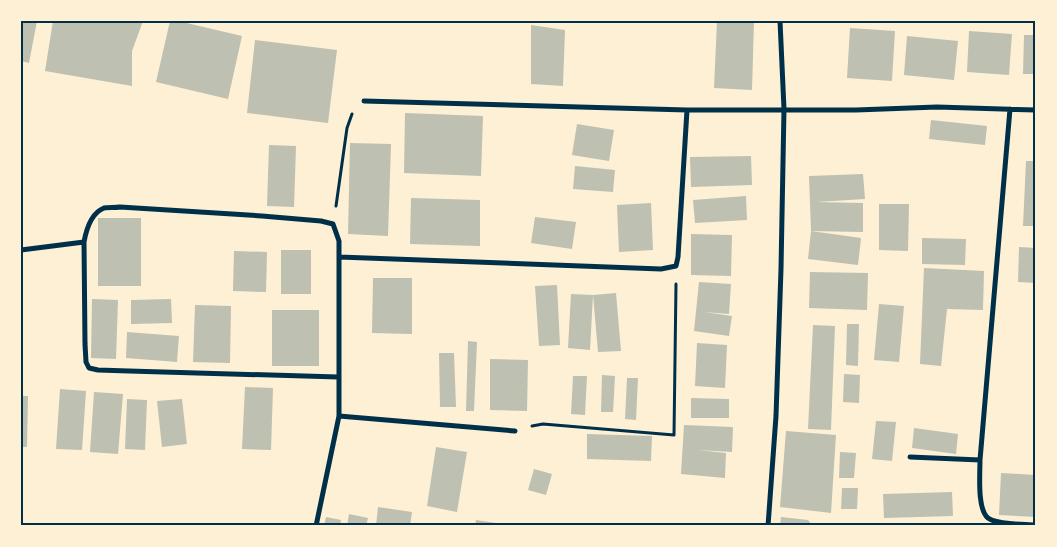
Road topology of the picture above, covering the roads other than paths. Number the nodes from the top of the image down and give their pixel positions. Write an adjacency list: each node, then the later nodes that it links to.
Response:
1 (780, 21): 3 (street)
2 (364, 101): 5 (street)
3 (784, 109): 4 (street); 5 (street); 17 (street)
4 (1010, 109): 6 (street); 14 (street)
5 (688, 110): 9 (street)
6 (1036, 110)
7 (84, 242): 8 (street); 9 (street); 10 (street)
8 (21, 250)
9 (340, 257): 10 (street)
10 (338, 377): 11 (street)
11 (339, 416): 12 (street); 16 (street)
12 (515, 431)
13 (910, 457): 14 (street)
14 (980, 460): 15 (street)
15 (1036, 525)
16 (316, 526)
17 (768, 526)

